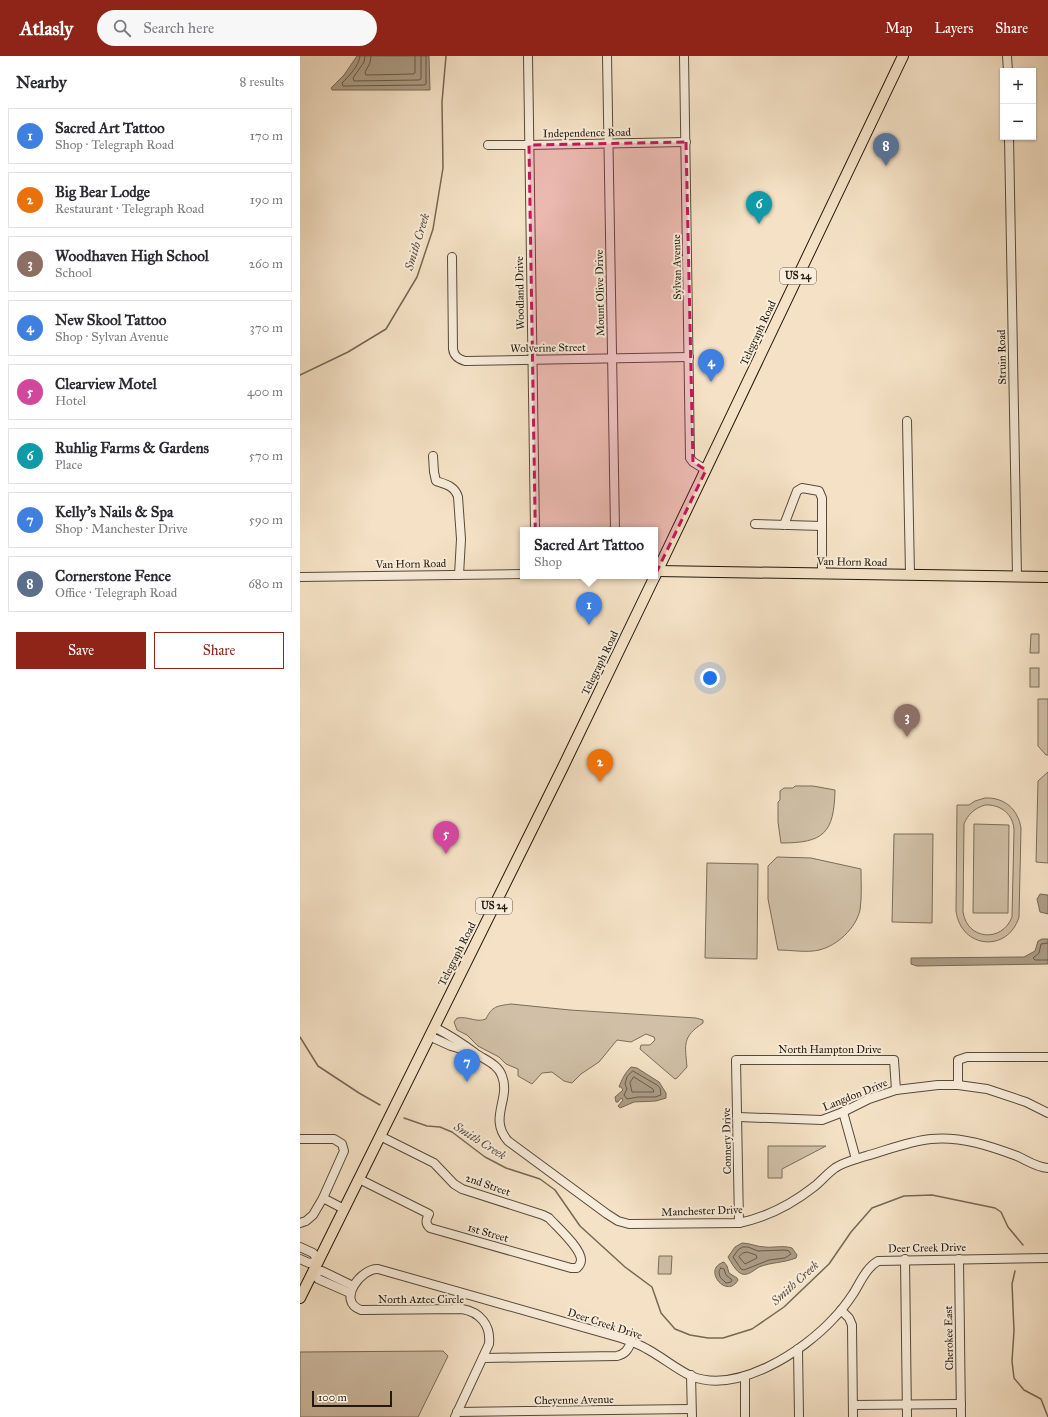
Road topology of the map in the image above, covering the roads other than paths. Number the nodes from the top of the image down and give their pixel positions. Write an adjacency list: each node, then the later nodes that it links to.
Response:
1 (528, 56): 11 (street, Woodland Drive)
2 (607, 56): 9 (street, Mount Olive Drive)
3 (684, 56): 8 (street, Sylvan Avenue)
4 (903, 56): 18 (main road, Telegraph Road / US 24)
5 (1007, 56): 6 (street)
6 (1008, 68)
7 (1009, 140): 30 (street, Struin Road)
8 (686, 142): 9 (street, Independence Road); 13 (street, Sylvan Avenue)
9 (608, 143): 11 (street, Independence Road); 14 (street, Mount Olive Drive)
10 (488, 145): 11 (street, Independence Road)
11 (529, 145): 15 (street, Woodland Drive)
12 (452, 256): 15 (street, Wolverine Street)
13 (689, 357): 14 (street, Wolverine Street); 18 (street, Sylvan Avenue)
14 (612, 358): 15 (street, Wolverine Street); 23 (street, Mount Olive Drive)
15 (533, 360): 22 (street, Woodland Drive)
16 (907, 421): 28 (street)
17 (433, 456): 29 (street)
18 (706, 470): 24 (main road, Telegraph Road / US 24)
19 (755, 524): 20 (street)
20 (784, 525): 21 (street); 21 (street)
21 (822, 526): 25 (street)
22 (535, 527)
23 (615, 527)
24 (658, 568)
25 (822, 573): 27 (main road, Van Horn Road); 28 (main road, Van Horn Road)
26 (520, 574): 29 (street, Van Horn Road)
27 (658, 574)
28 (910, 574): 30 (main road, Van Horn Road)
29 (459, 575): 31 (street, Van Horn Road)
30 (1017, 576): 32 (main road, Van Horn Road)
31 (300, 577)
32 (1048, 577)
33 (653, 579): 34 (main road, Telegraph Road / US 24)
34 (431, 1032): 42 (main road, Telegraph Road / US 24); 50 (street, Manchester Drive)
35 (1048, 1057): 37 (street)
36 (736, 1060): 38 (street, North Hampton Drive); 41 (street, Connery Drive)
37 (958, 1085): 38 (street, Langdon Drive); 40 (street, Langdon Drive)
38 (896, 1090): 39 (street, Langdon Drive)
39 (843, 1112): 41 (street, Langdon Drive); 44 (street)
40 (1048, 1113)
41 (738, 1117): 50 (street, Connery Drive)
42 (380, 1136): 46 (main road, Telegraph Road / US 24); 49 (street, 2nd Street)
43 (300, 1139): 47 (street)
44 (856, 1159): 45 (street, Manchester Drive); 50 (street, Manchester Drive)
45 (1048, 1168)
46 (359, 1179): 48 (main road, Telegraph Road / US 24); 49 (street, 1st Street)
47 (323, 1198): 48 (street); 51 (street)
48 (344, 1209): 57 (main road, Telegraph Road / US 24)
49 (553, 1222)
50 (739, 1222)
51 (300, 1223)
52 (300, 1247): 57 (street)
53 (1048, 1258): 56 (street, Deer Creek Drive)
54 (300, 1259): 57 (street)
55 (905, 1259): 56 (street, Deer Creek Drive); 61 (street, Deer Creek Drive); 68 (street)
56 (959, 1259): 67 (street, Cherokee East)
57 (319, 1261): 58 (main road, Telegraph Road / US 24)
58 (313, 1272): 59 (street); 60 (main road, Telegraph Road / US 24)
59 (352, 1290): 62 (street, Deer Creek Drive); 64 (street, North Aztec Circle)
60 (300, 1298)
61 (841, 1310): 63 (street, Deer Creek Drive); 69 (street)
62 (631, 1342): 64 (street); 65 (street, Deer Creek Drive)
63 (798, 1349): 66 (street, Deer Creek Drive); 73 (street)
64 (484, 1358): 71 (street, North Aztec Circle)
65 (691, 1376): 66 (street, Deer Creek Drive); 70 (street)
66 (745, 1376): 72 (street)
67 (961, 1404): 68 (street); 76 (street, Cherokee East)
68 (907, 1405): 69 (street); 75 (street)
69 (853, 1406): 74 (street)
70 (691, 1413): 71 (street, Cheyenne Avenue)
71 (456, 1415)
72 (745, 1417)
73 (799, 1417)
74 (853, 1417)
75 (907, 1417)
76 (961, 1417)

